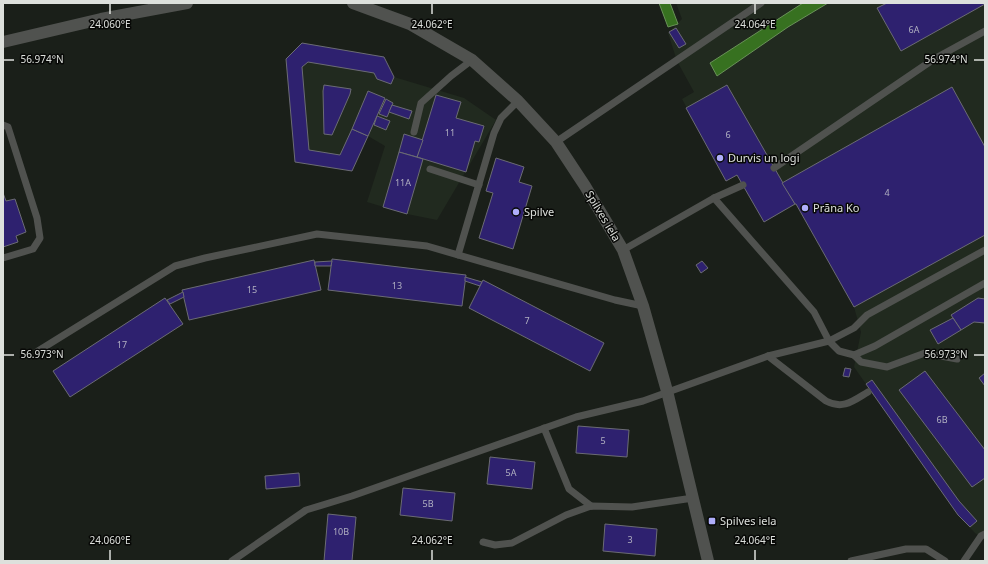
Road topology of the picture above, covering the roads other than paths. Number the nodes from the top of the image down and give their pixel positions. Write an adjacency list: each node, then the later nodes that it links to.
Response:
1 (187, 3): 5 (street)
2 (353, 3): 6 (street, Spilves iela)
3 (761, 3): 10 (lane)
4 (985, 31): 11 (lane)
5 (3, 42)
6 (472, 60): 7 (street, Spilves iela); 9 (lane)
7 (518, 101): 10 (street, Spilves iela); 13 (lane)
8 (3, 125): 19 (lane)
9 (414, 132)
10 (556, 142): 16 (street, Spilves iela)
11 (774, 168)
12 (430, 169): 13 (lane)
13 (479, 185): 18 (lane)
14 (743, 185): 15 (lane)
15 (714, 198): 16 (lane); 22 (lane)
16 (624, 250): 21 (street, Spilves iela)
17 (985, 250): 22 (lane)
18 (458, 255): 21 (lane); 23 (lane)
19 (3, 258)
20 (985, 283): 24 (lane)
21 (643, 306): 27 (street, Spilves iela)
22 (829, 340): 24 (lane); 25 (lane)
23 (38, 351)
24 (854, 355): 26 (lane)
25 (768, 356): 27 (lane); 28 (lane)
26 (957, 359)
27 (667, 391): 29 (lane); 30 (street, Spilves iela)
28 (868, 392)
29 (544, 428): 31 (lane); 34 (lane)
30 (693, 498): 31 (lane); 35 (street, Spilves iela)
31 (591, 506): 33 (lane)
32 (985, 534): 38 (lane)
33 (483, 542)
34 (232, 561)
35 (708, 561)
36 (851, 561): 37 (lane)
37 (945, 561)
38 (964, 561)

